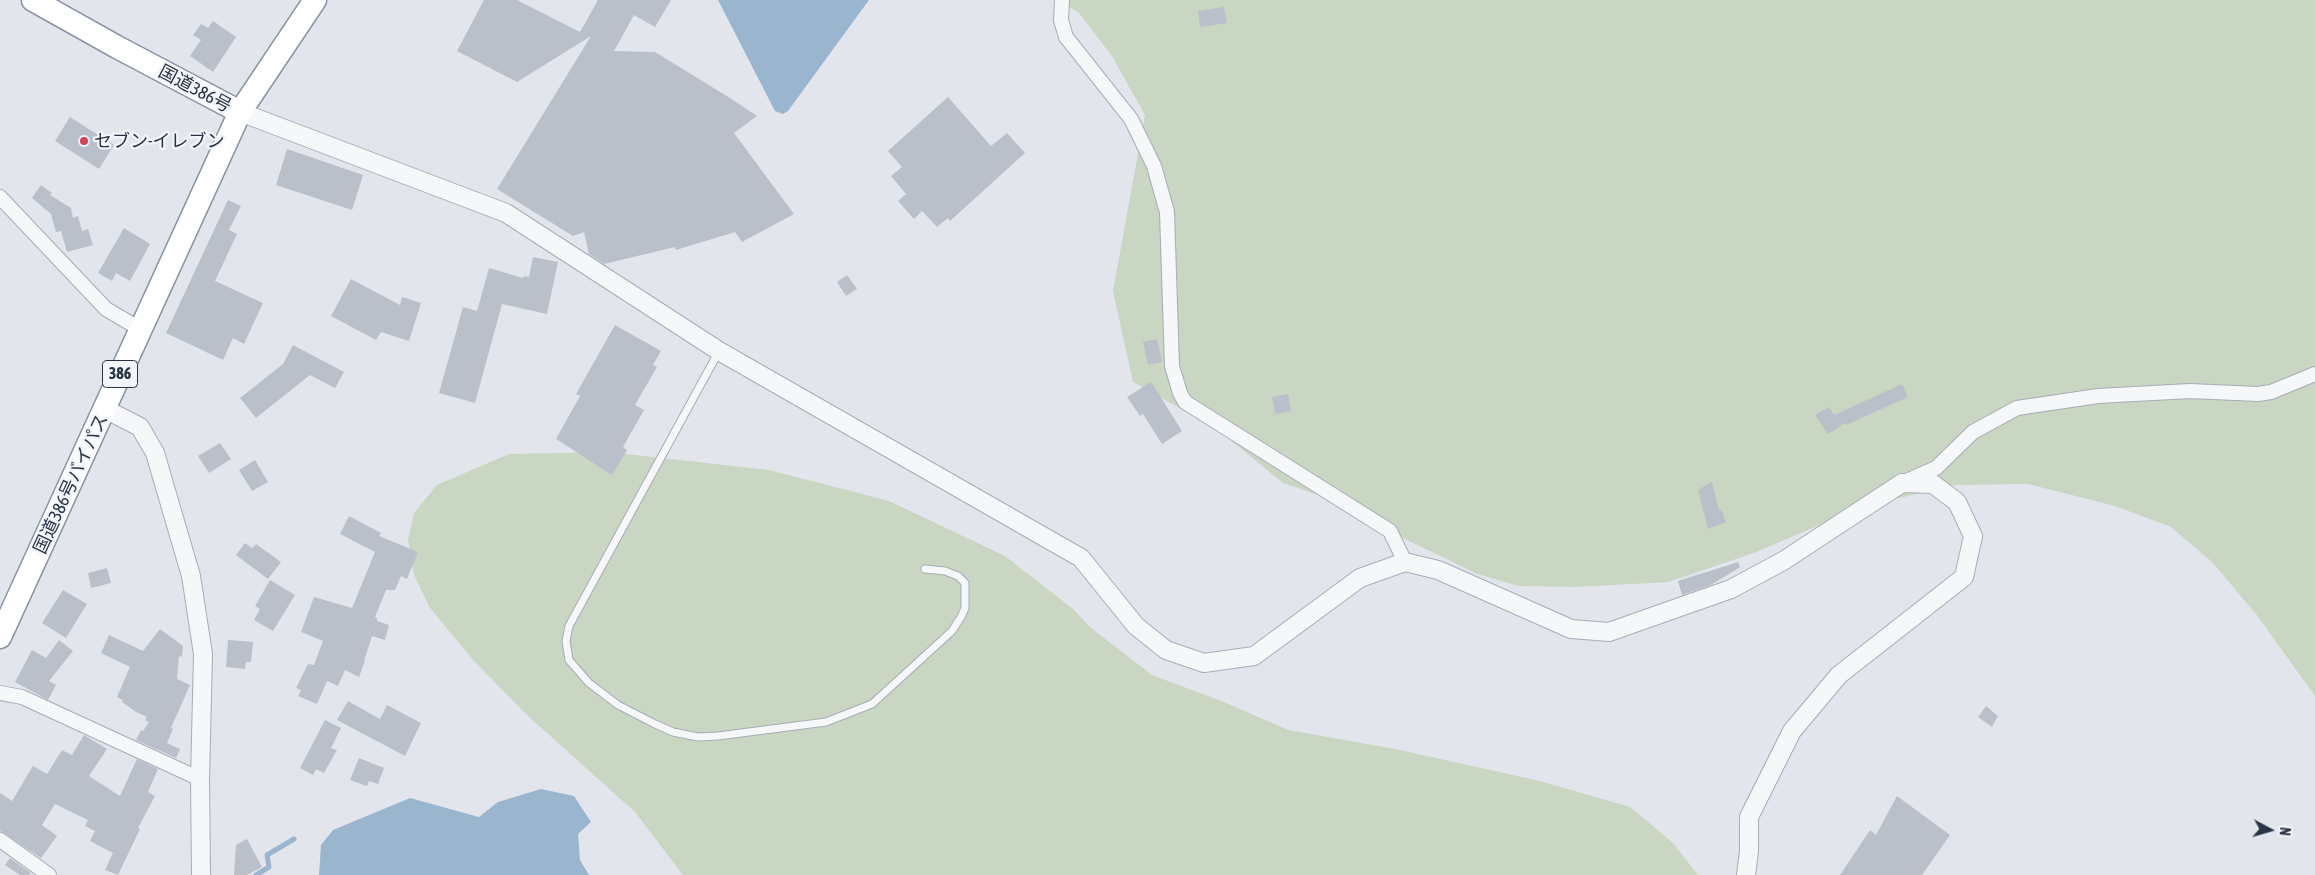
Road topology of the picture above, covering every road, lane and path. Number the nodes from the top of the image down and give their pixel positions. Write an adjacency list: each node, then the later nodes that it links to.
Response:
1 (33, 0): 4 (highway, 国道386号)
2 (315, 0): 4 (highway, 国道386号 / 386)
3 (1062, 0): 11 (street)
4 (240, 112): 6 (highway, 国道386号バイパス / 386); 7 (street)
5 (0, 198): 6 (street)
6 (140, 329): 9 (highway, 国道386号バイパス / 386)
7 (719, 351): 11 (street); 12 (lane)
8 (2315, 374): 10 (street)
9 (105, 409): 13 (highway, 国道386号バイパス / 386); 15 (street)
10 (1902, 483): 11 (street); 19 (street)
11 (1405, 562)
12 (924, 568)
13 (0, 637)
14 (0, 693): 15 (street)
15 (200, 779): 18 (street)
16 (0, 840): 17 (street)
17 (49, 875)
18 (201, 875)
19 (1746, 875)

